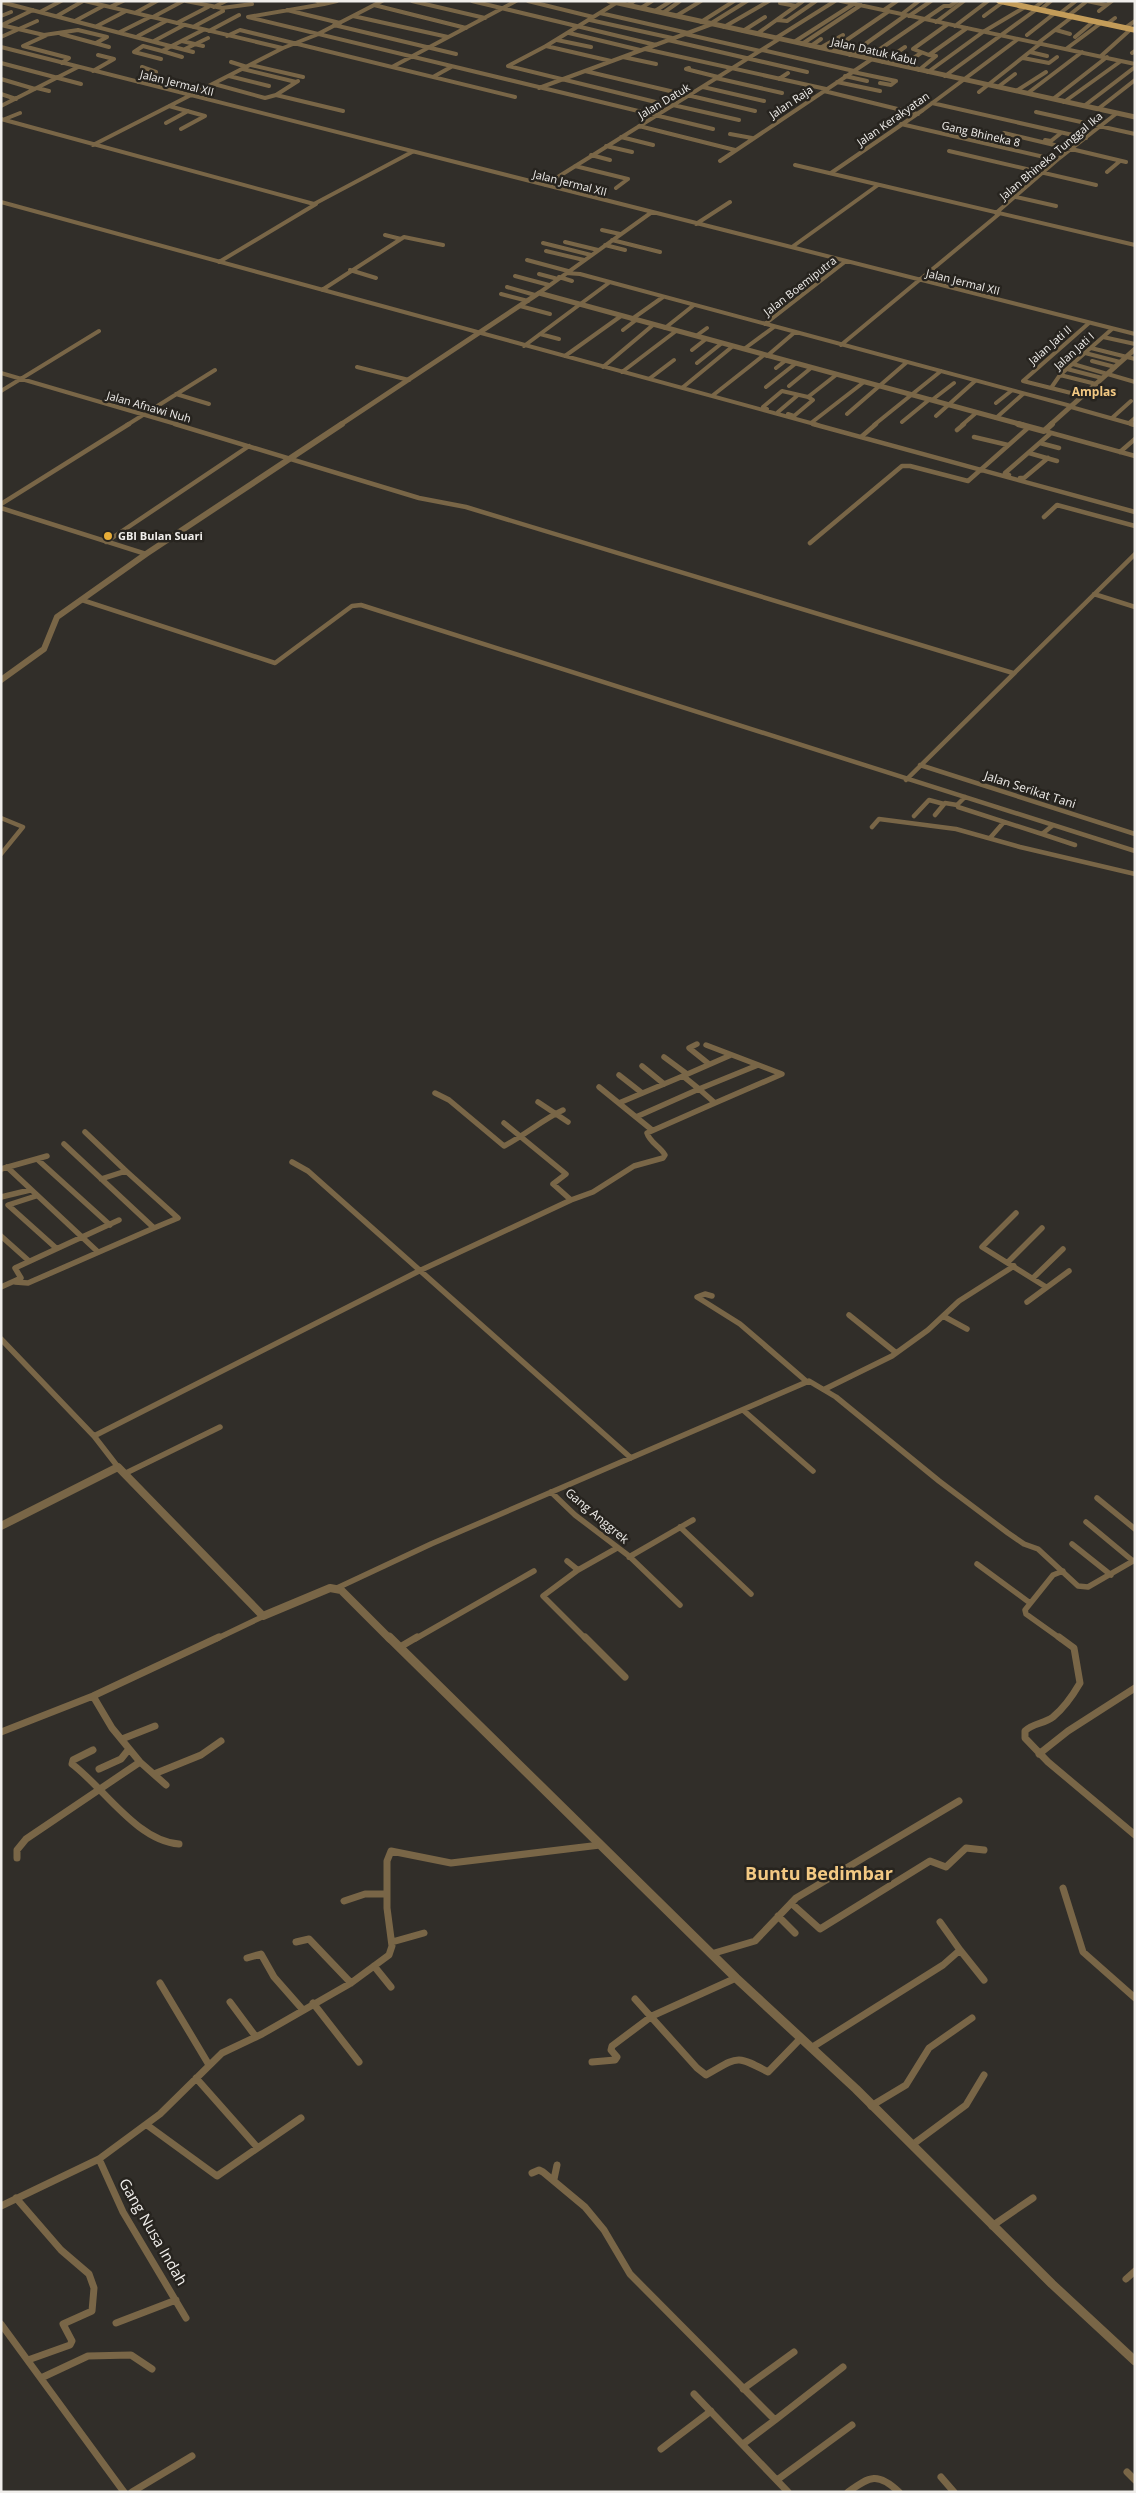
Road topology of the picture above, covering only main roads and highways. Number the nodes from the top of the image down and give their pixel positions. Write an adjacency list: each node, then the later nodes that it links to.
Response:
1 (1001, 2): 2 (main road)
2 (1024, 4): 3 (main road)
3 (1130, 29)

